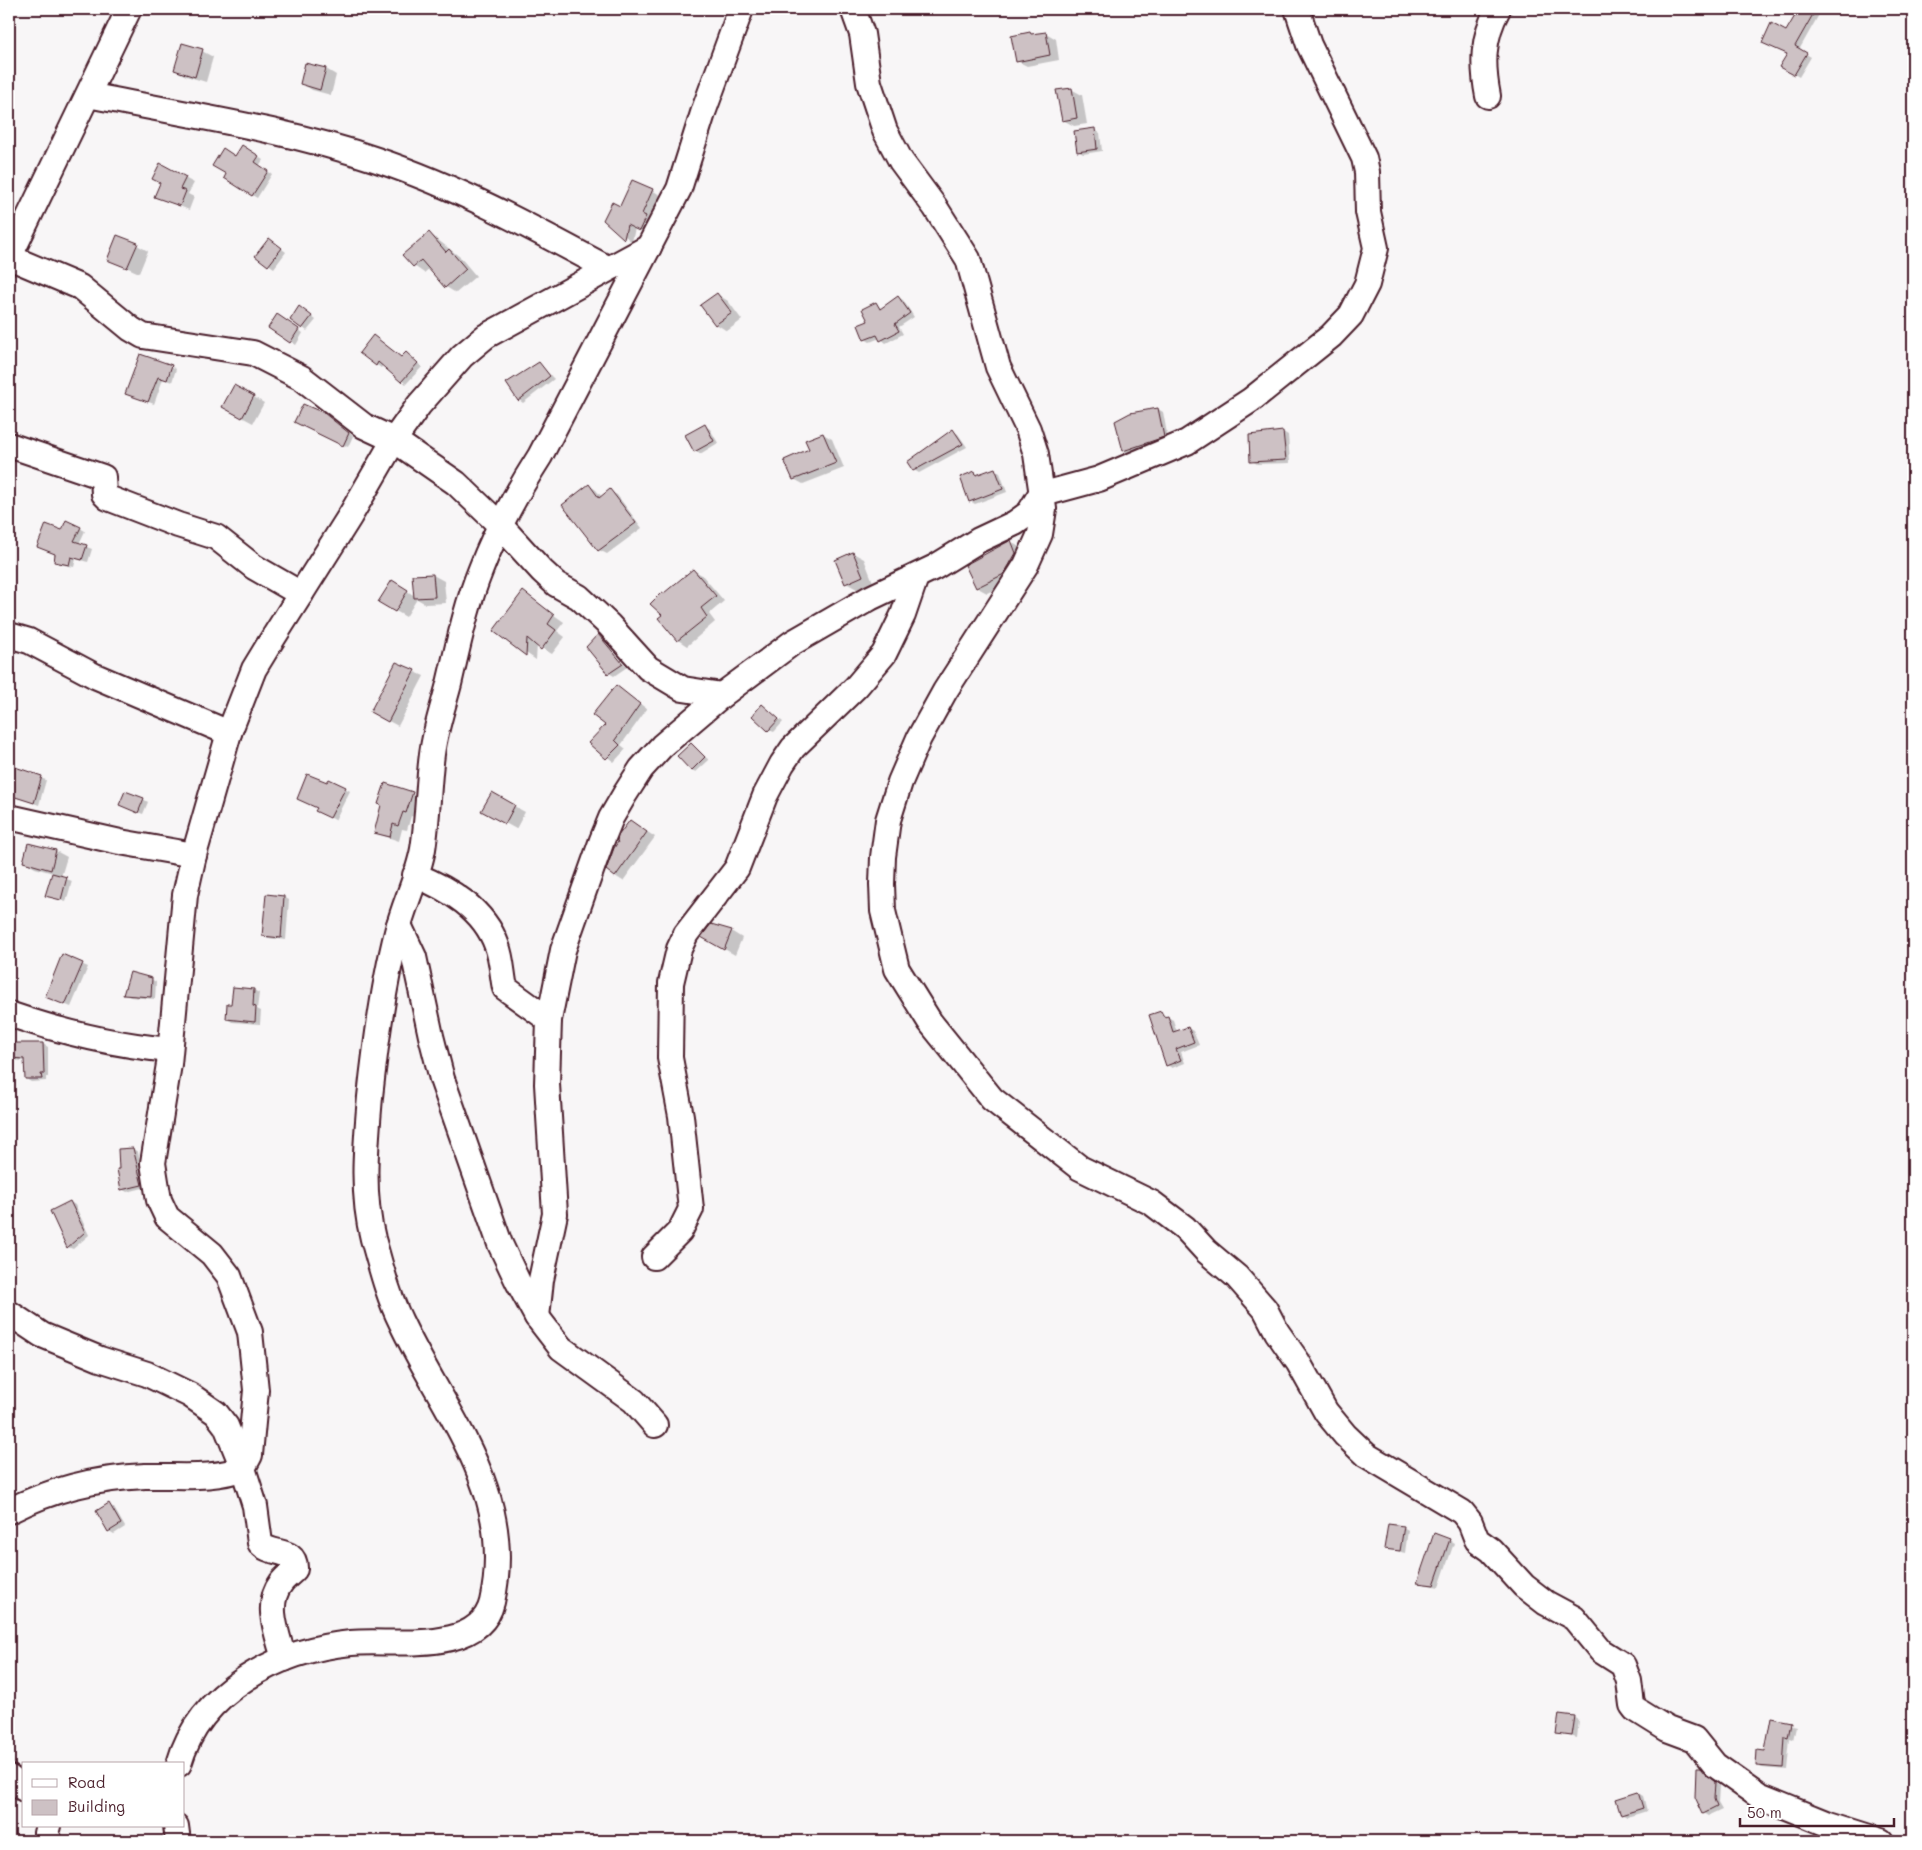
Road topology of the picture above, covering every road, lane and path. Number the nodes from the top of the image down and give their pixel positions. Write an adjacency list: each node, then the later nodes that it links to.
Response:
1 (129, 9): 6 (street)
2 (741, 9): 8 (street)
3 (853, 9): 13 (street)
4 (1297, 9): 13 (street)
5 (1498, 9): 7 (street)
6 (88, 95): 9 (street); 10 (street)
7 (1488, 96)
8 (649, 247): 10 (street); 14 (street)
9 (9, 257): 11 (street)
10 (607, 268): 11 (street)
11 (394, 440): 14 (street); 16 (street)
12 (9, 445): 16 (street)
13 (1042, 494): 15 (street); 41 (street)
14 (500, 526): 18 (street); 22 (street)
15 (916, 577): 18 (street); 27 (street)
16 (301, 594): 19 (street)
17 (9, 635): 19 (street)
18 (722, 695): 25 (street)
19 (230, 733): 21 (street)
20 (9, 817): 21 (street)
21 (194, 855): 26 (street)
22 (415, 876): 23 (street); 25 (street)
23 (399, 925): 29 (street); 33 (street)
24 (9, 1014): 26 (street)
25 (549, 1020): 29 (street)
26 (170, 1050): 31 (street)
27 (654, 1257)
28 (9, 1313): 31 (street)
29 (537, 1317): 30 (street)
30 (655, 1426)
31 (243, 1468): 32 (street); 33 (street)
32 (9, 1511)
33 (284, 1659): 34 (street)
34 (180, 1762)
35 (9, 1777): 36 (street)
36 (22, 1787)
37 (47, 1828): 39 (street)
38 (176, 1828): 40 (street)
39 (50, 1841)
40 (178, 1841)
41 (1882, 1841)

